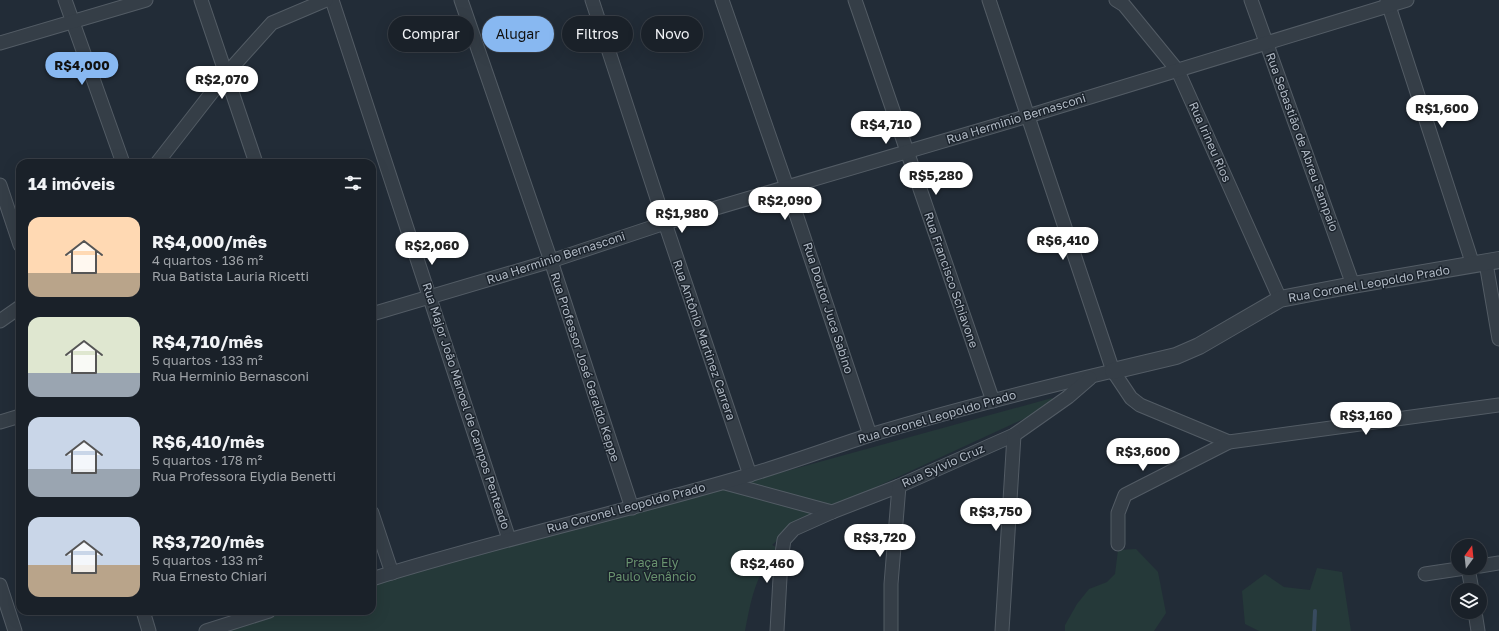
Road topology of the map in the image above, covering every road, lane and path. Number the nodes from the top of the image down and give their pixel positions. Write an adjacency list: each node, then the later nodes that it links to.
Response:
1 (66, 0): 15 (street)
2 (146, 0): 15 (street)
3 (201, 0): 19 (street)
4 (326, 0): 19 (street)
5 (332, 0): 32 (street, Rua Major João Manoel de Campos Penteado)
6 (460, 0): 29 (street, Rua Professor José Geraldo Keppe)
7 (592, 0): 27 (street, Rua Antônio Martinez Carrera)
8 (722, 0): 26 (street, Rua Doutor Juca Sabino)
9 (855, 0): 21 (street, Rua Francisco Schiavone)
10 (989, 0): 20 (street)
11 (1251, 0): 16 (street, Rua Sebastião de Abreu Sampaio)
12 (1407, 0): 14 (street, Rua Herminio Bernasconi)
13 (1121, 2): 18 (street, Rua Irineu Rios)
14 (1388, 3): 16 (street, Rua Herminio Bernasconi); 30 (street)
15 (72, 21): 17 (street); 22 (street)
16 (1266, 42): 18 (street, Rua Herminio Bernasconi); 31 (street, Rua Sebastião de Abreu Sampaio)
17 (0, 43)
18 (1178, 71): 20 (street, Rua Herminio Bernasconi); 33 (street, Rua Irineu Rios)
19 (227, 73): 23 (street); 24 (street)
20 (1028, 116): 21 (street, Rua Herminio Bernasconi); 38 (street)
21 (907, 151): 26 (street, Rua Herminio Bernasconi); 40 (street, Rua Francisco Schiavone)
22 (122, 159)
23 (159, 159)
24 (255, 159)
25 (0, 185): 28 (street)
26 (787, 187): 27 (street, Rua Herminio Bernasconi); 44 (street, Rua Doutor Juca Sabino)
27 (665, 223): 29 (street, Rua Herminio Bernasconi); 47 (street, Rua Antônio Martinez Carrera)
28 (16, 233)
29 (550, 261): 32 (street, Rua Herminio Bernasconi); 50 (street, Rua Professor José Geraldo Keppe)
30 (1486, 263): 31 (street, Rua Coronel Leopoldo Prado); 37 (street)
31 (1353, 285): 33 (street, Rua Coronel Leopoldo Prado)
32 (429, 297): 35 (street, Rua Herminio Bernasconi); 53 (street, Rua Major João Manoel de Campos Penteado)
33 (1280, 299): 38 (street, Rua Coronel Leopoldo Prado)
34 (16, 310): 36 (street)
35 (376, 313)
36 (0, 321)
37 (1499, 339)
38 (1113, 371): 39 (street, Rua Coronel Leopoldo Prado); 46 (street)
39 (1093, 376): 40 (street, Rua Coronel Leopoldo Prado); 45 (street, Rua Sylvio Cruz)
40 (993, 401): 44 (street, Rua Coronel Leopoldo Prado)
41 (1499, 405): 46 (street)
42 (16, 417): 43 (street)
43 (0, 422)
44 (870, 435): 47 (street, Rua Coronel Leopoldo Prado)
45 (1014, 435): 49 (street, Rua Sylvio Cruz); 70 (street)
46 (1229, 442): 54 (street)
47 (750, 475): 48 (street, Rua Coronel Leopoldo Prado)
48 (723, 482): 50 (street, Rua Coronel Leopoldo Prado); 51 (street)
49 (899, 486): 51 (street, Rua Sylvio Cruz); 69 (street)
50 (632, 508): 53 (street, Rua Coronel Leopoldo Prado)
51 (832, 512): 68 (street, Rua Sylvio Cruz)
52 (376, 525): 58 (street)
53 (509, 539): 58 (street, Rua Coronel Leopoldo Prado)
54 (1118, 544)
55 (1499, 562): 56 (street)
56 (1487, 565)
57 (1451, 570): 59 (street)
58 (392, 573): 60 (street, Rua Coronel Leopoldo Prado)
59 (1424, 574)
60 (376, 578)
61 (0, 585): 65 (street)
62 (144, 615): 66 (street)
63 (256, 615): 67 (street)
64 (1476, 619): 71 (street)
65 (15, 631)
66 (149, 631)
67 (206, 631)
68 (777, 631)
69 (891, 631)
70 (1002, 631)
71 (1478, 631)

